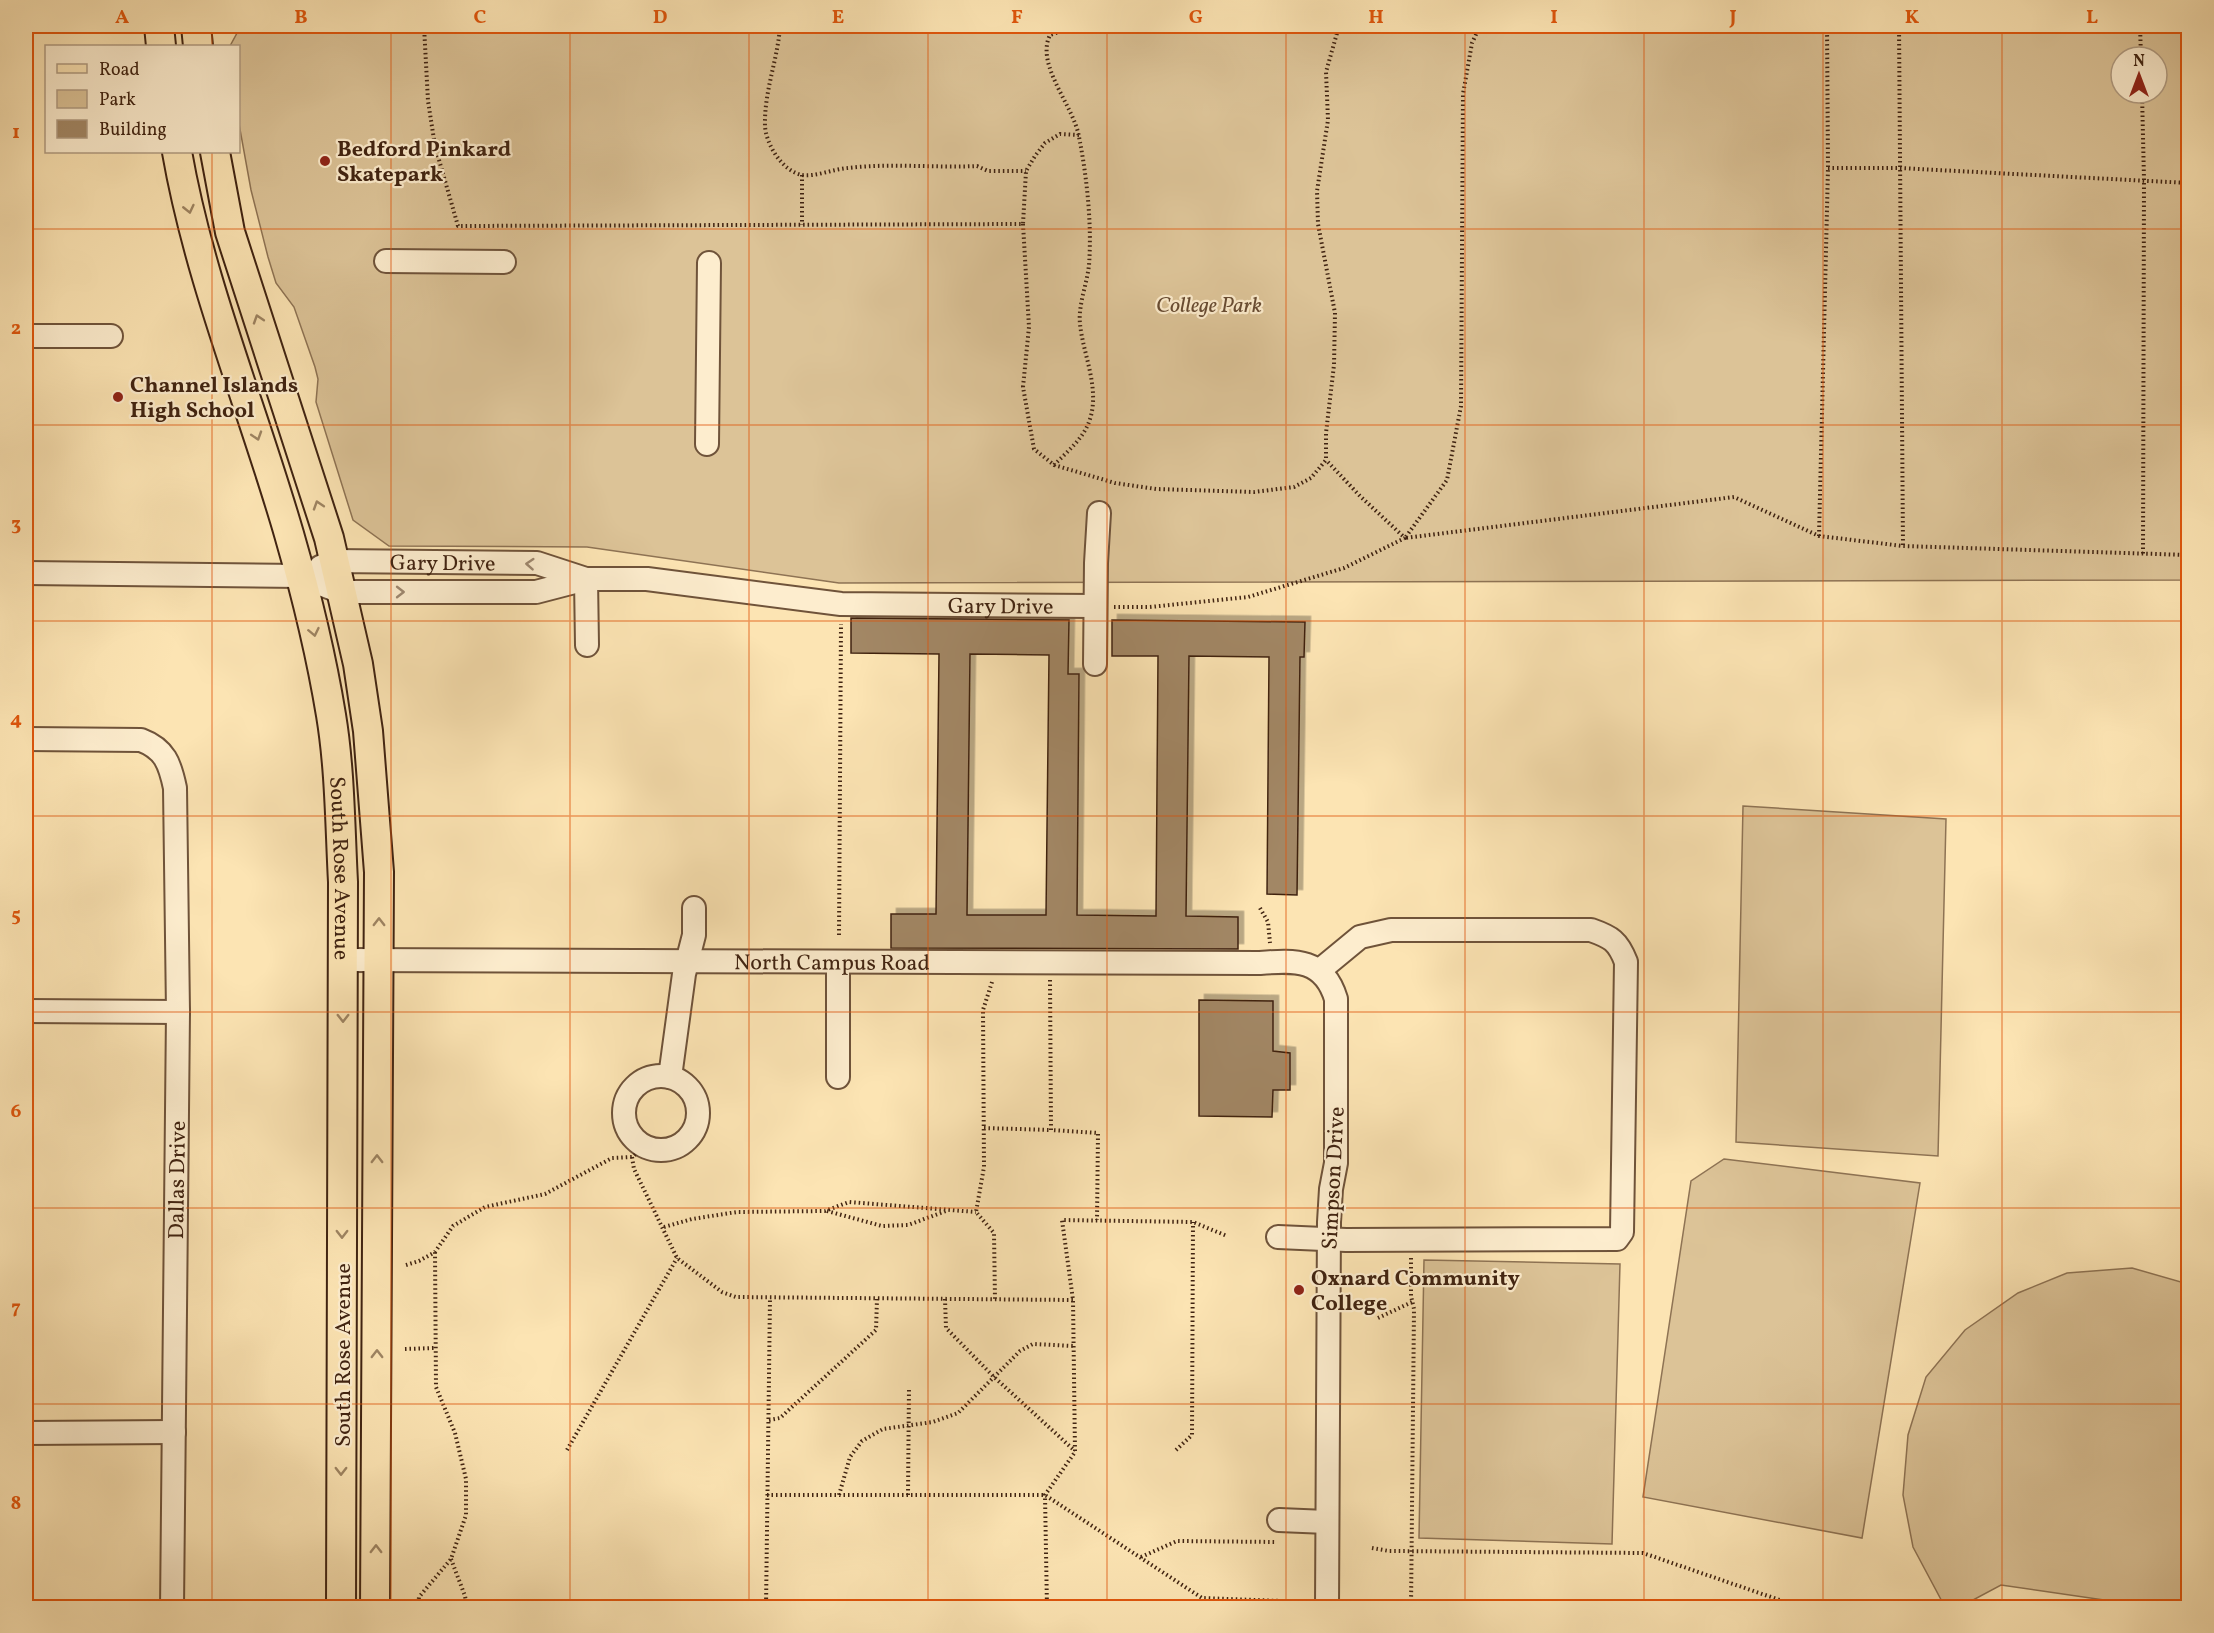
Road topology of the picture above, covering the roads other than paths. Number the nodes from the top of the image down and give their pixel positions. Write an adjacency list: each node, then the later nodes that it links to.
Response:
1 (159, 26): 3 (main road)
2 (196, 26): 4 (main road)
3 (161, 45)
4 (198, 45)
5 (177, 153): 16 (main road, South Rose Avenue, one-way to 16)
6 (215, 153): 14 (main road, South Rose Avenue, one-way to 6)
7 (386, 261): 8 (street)
8 (504, 262)
9 (709, 263): 12 (street)
10 (26, 336): 11 (street)
11 (111, 336)
12 (707, 444)
13 (1099, 513): 19 (street)
14 (334, 561): 16 (street, Gary Drive); 17 (street, Gary Drive, one-way to 14); 18 (main road, South Rose Avenue)
15 (26, 573): 16 (street, Gary Drive)
16 (300, 576): 18 (street, Gary Drive); 24 (main road, South Rose Avenue, one-way to 24)
17 (586, 579): 18 (street, Gary Drive, one-way to 17); 19 (street, Gary Drive); 20 (street)
18 (341, 592): 25 (main road, South Rose Avenue, one-way to 18)
19 (1095, 606): 21 (street)
20 (587, 645)
21 (1095, 664)
22 (26, 739): 30 (street, Dallas Drive)
23 (694, 909): 26 (street)
24 (343, 960): 25 (street, North Campus Road); 41 (main road, South Rose Avenue, one-way to 41)
25 (378, 960): 26 (street, North Campus Road); 42 (main road, South Rose Avenue, one-way to 25)
26 (688, 961): 27 (street, North Campus Road); 31 (street)
27 (838, 962): 28 (street, North Campus Road); 32 (street)
28 (1320, 970): 34 (street, Simpson Drive); 34 (street)
29 (26, 1011): 30 (street)
30 (178, 1012): 35 (street, Dallas Drive)
31 (670, 1077): 31 (street)
32 (838, 1077)
33 (1278, 1237): 34 (street)
34 (1328, 1240): 37 (street, Simpson Drive)
35 (174, 1432): 36 (street); 40 (street, Dallas Drive)
36 (26, 1433)
37 (1327, 1522): 38 (street); 39 (street, Simpson Drive)
38 (1281, 1531)
39 (1327, 1605)
40 (172, 1608)
41 (341, 1608)
42 (375, 1608)

